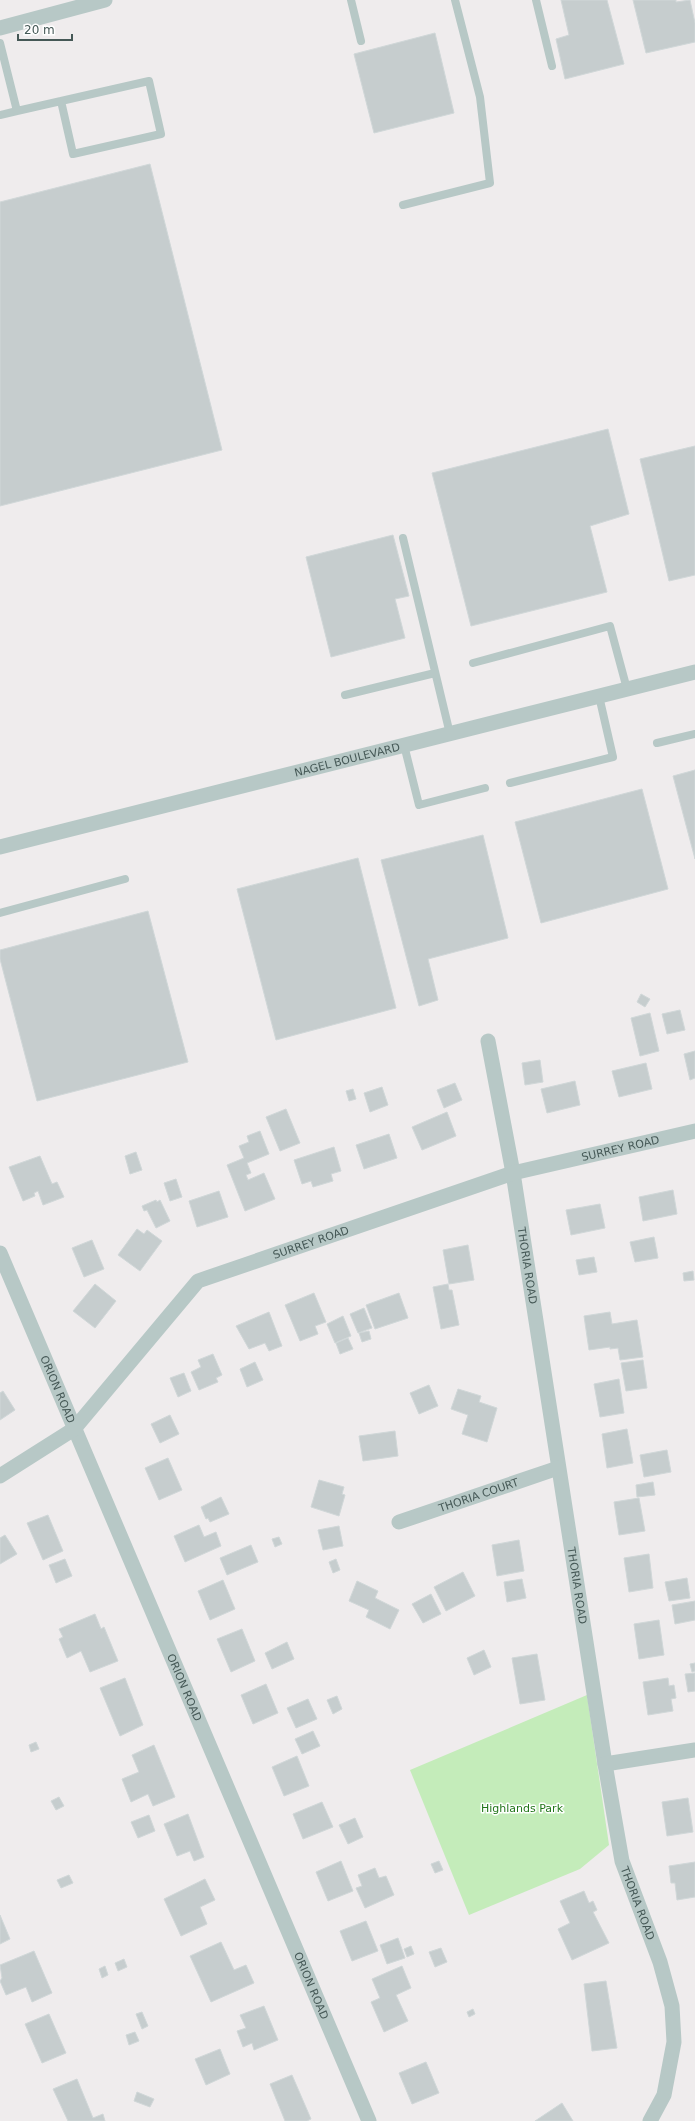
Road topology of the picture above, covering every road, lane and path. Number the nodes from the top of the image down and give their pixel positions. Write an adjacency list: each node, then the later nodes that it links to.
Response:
1 (350, 0): 6 (lane)
2 (454, 0): 12 (lane)
3 (536, 0): 8 (lane)
4 (94, 1): 5 (street)
5 (0, 28)
6 (361, 41)
7 (0, 43): 10 (lane)
8 (552, 66)
9 (61, 101): 9 (lane); 10 (lane)
10 (17, 111): 11 (lane)
11 (0, 115)
12 (403, 205)
13 (403, 538): 15 (lane)
14 (473, 663): 17 (lane)
15 (435, 672): 18 (lane); 20 (lane)
16 (695, 672): 17 (street, NAGEL BOULEVARD)
17 (627, 689): 19 (street, NAGEL BOULEVARD)
18 (345, 694)
19 (599, 696): 20 (street, NAGEL BOULEVARD); 24 (lane)
20 (450, 734): 23 (street, NAGEL BOULEVARD)
21 (695, 734): 22 (lane)
22 (657, 743)
23 (404, 745): 25 (lane); 26 (street, NAGEL BOULEVARD)
24 (510, 783)
25 (485, 788)
26 (0, 847)
27 (125, 879): 28 (lane)
28 (0, 912)
29 (488, 1042): 31 (street, THORIA ROAD)
30 (695, 1131): 31 (street, SURREY ROAD)
31 (513, 1173): 33 (street, SURREY ROAD); 34 (street, THORIA ROAD)
32 (0, 1253): 33 (street, ORION ROAD)
33 (74, 1429): 35 (street, SURREY ROAD); 39 (street, ORION ROAD)
34 (558, 1468): 36 (street, THORIA COURT); 38 (street, THORIA ROAD)
35 (0, 1476)
36 (399, 1522)
37 (695, 1750): 38 (street)
38 (605, 1764): 40 (street, THORIA ROAD)
39 (369, 2121)
40 (650, 2121)

